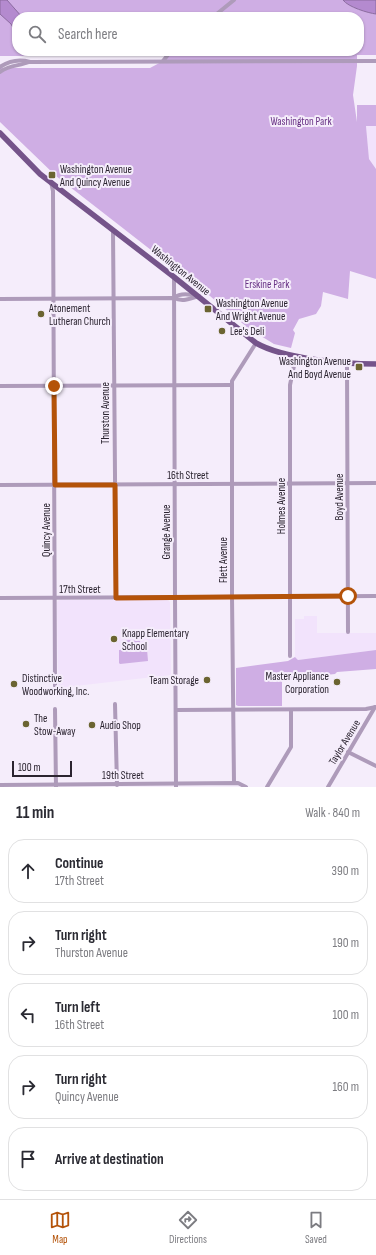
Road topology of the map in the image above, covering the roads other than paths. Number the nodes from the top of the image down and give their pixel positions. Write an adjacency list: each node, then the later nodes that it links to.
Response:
1 (234, 0): 2 (street)
2 (219, 12)
3 (167, 56): 4 (street)
4 (163, 61): 5 (street); 6 (street)
5 (376, 61)
6 (30, 62): 7 (street); 8 (street)
7 (0, 67)
8 (0, 72)
9 (0, 133): 10 (main road, Washington Avenue)
10 (51, 182): 11 (main road, Washington Avenue); 14 (street, Quincy Avenue)
11 (113, 229): 12 (main road, Washington Avenue); 15 (street, Thurston Avenue)
12 (174, 277): 13 (main road, Washington Avenue); 16 (street, Grange Avenue)
13 (198, 296): 16 (street); 18 (main road, Washington Avenue)
14 (54, 298): 15 (street); 17 (street); 25 (street, Quincy Avenue)
15 (114, 298): 16 (street); 26 (street, Thurston Avenue)
16 (174, 298): 22 (street, Grange Avenue)
17 (0, 299)
18 (256, 343): 19 (main road, Washington Avenue); 23 (street, Flett Avenue)
19 (296, 356): 20 (main road, Washington Avenue); 31 (street, Holmes Avenue)
20 (347, 363): 21 (main road, Washington Avenue); 27 (street, Boyd Avenue)
21 (376, 364)
22 (174, 385): 23 (street); 26 (street); 29 (street, Grange Avenue)
23 (232, 385): 30 (street, Flett Avenue)
24 (0, 386): 25 (street)
25 (54, 386): 26 (street); 33 (street, Quincy Avenue)
26 (114, 386): 34 (street, Thurston Avenue)
27 (348, 483): 28 (street, 16th Street); 31 (street, 16th Street); 38 (street, Boyd Avenue)
28 (376, 483)
29 (175, 484): 30 (street, 16th Street); 34 (street, 16th Street); 35 (street, Grange Avenue)
30 (232, 484): 31 (street, 16th Street); 36 (street, Flett Avenue)
31 (290, 484): 37 (street, Holmes Avenue)
32 (0, 485): 33 (street, 16th Street)
33 (55, 485): 34 (street, 16th Street); 41 (street, Quincy Avenue)
34 (115, 485): 42 (street, Thurston Avenue)
35 (174, 596): 36 (street, 17th Street); 42 (street, 17th Street); 49 (street, Grange Avenue)
36 (232, 596): 37 (street, 17th Street); 50 (street, Flett Avenue)
37 (290, 596): 38 (street, 17th Street); 44 (street, Holmes Avenue)
38 (348, 596): 39 (street, 17th Street); 43 (street, Boyd Avenue)
39 (376, 596)
40 (0, 598): 41 (street, 17th Street)
41 (56, 598): 42 (street, 17th Street); 45 (street, Quincy Avenue)
42 (116, 598)
43 (348, 632)
44 (290, 656)
45 (55, 686)
46 (115, 704): 58 (street)
47 (376, 707): 51 (street); 52 (street, Taylor Avenue)
48 (55, 709): 57 (street)
49 (176, 710): 50 (street); 56 (street, Grange Avenue)
50 (233, 710): 51 (street); 54 (street, Flett Avenue)
51 (291, 710): 60 (street)
52 (348, 752): 53 (street); 61 (street, Taylor Avenue)
53 (376, 766)
54 (234, 783): 56 (street, 19th Street); 59 (street, 19th Street)
55 (0, 785): 57 (street, 19th Street)
56 (176, 785): 58 (street, 19th Street)
57 (56, 786): 58 (street, 19th Street)
58 (117, 786)
59 (246, 787)
60 (268, 787)
61 (328, 787)

